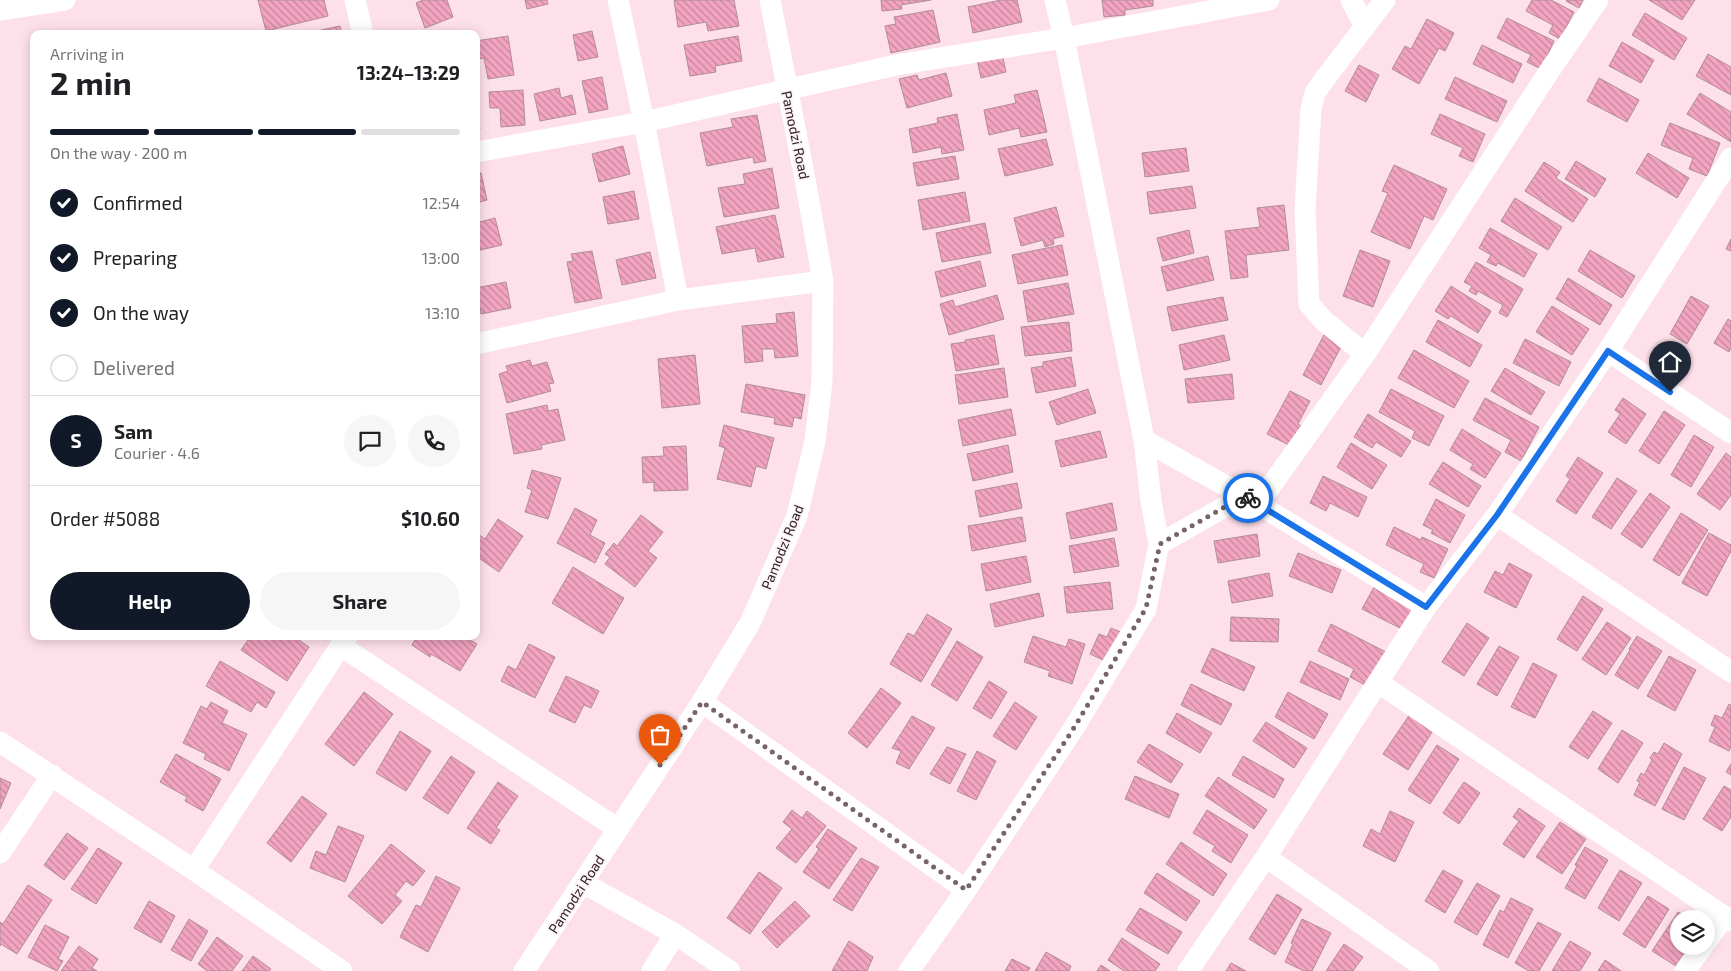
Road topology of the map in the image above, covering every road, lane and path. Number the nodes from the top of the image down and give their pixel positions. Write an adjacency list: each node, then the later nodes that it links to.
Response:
1 (64, 0): 10 (street)
2 (355, 0): 12 (street)
3 (618, 0): 15 (street)
4 (770, 0): 14 (street, Pamodzi Road)
5 (1055, 0): 13 (street)
6 (1268, 0): 13 (street)
7 (1351, 0): 11 (street)
8 (1385, 0): 11 (street)
9 (1598, 0): 22 (street)
10 (0, 10)
11 (1366, 27): 22 (street)
12 (362, 30)
13 (1064, 38): 14 (street); 24 (street)
14 (787, 90): 15 (street); 18 (street, Pamodzi Road)
15 (644, 122): 16 (street); 19 (street)
16 (480, 151)
17 (1729, 166): 21 (street)
18 (823, 281): 19 (street); 32 (street, Pamodzi Road)
19 (678, 300): 20 (street)
20 (480, 343)
21 (1608, 351): 23 (street); 26 (street)
22 (1365, 354): 25 (street)
23 (1731, 433)
24 (1144, 440): 25 (street); 27 (street)
25 (1251, 500): 27 (street); 28 (street)
26 (1497, 515): 28 (street); 30 (street)
27 (1160, 544): 40 (street)
28 (1426, 607): 31 (street)
29 (344, 641): 35 (street); 38 (street)
30 (1731, 672)
31 (1379, 683): 37 (street); 41 (street)
32 (702, 702): 35 (street, Pamodzi Road); 40 (street)
33 (0, 742): 34 (street)
34 (52, 776): 36 (street); 38 (street)
35 (618, 829): 39 (street, Pamodzi Road)
36 (0, 853)
37 (1266, 857): 50 (street); 51 (street)
38 (194, 870): 45 (street)
39 (583, 883): 43 (street); 46 (street, Pamodzi Road)
40 (966, 890): 49 (street)
41 (1728, 919): 42 (street)
42 (1715, 933)
43 (674, 934): 47 (street); 48 (street)
44 (1697, 955): 52 (street)
45 (342, 971)
46 (524, 971)
47 (652, 971)
48 (730, 971)
49 (909, 971)
50 (1188, 971)
51 (1429, 971)
52 (1685, 971)

